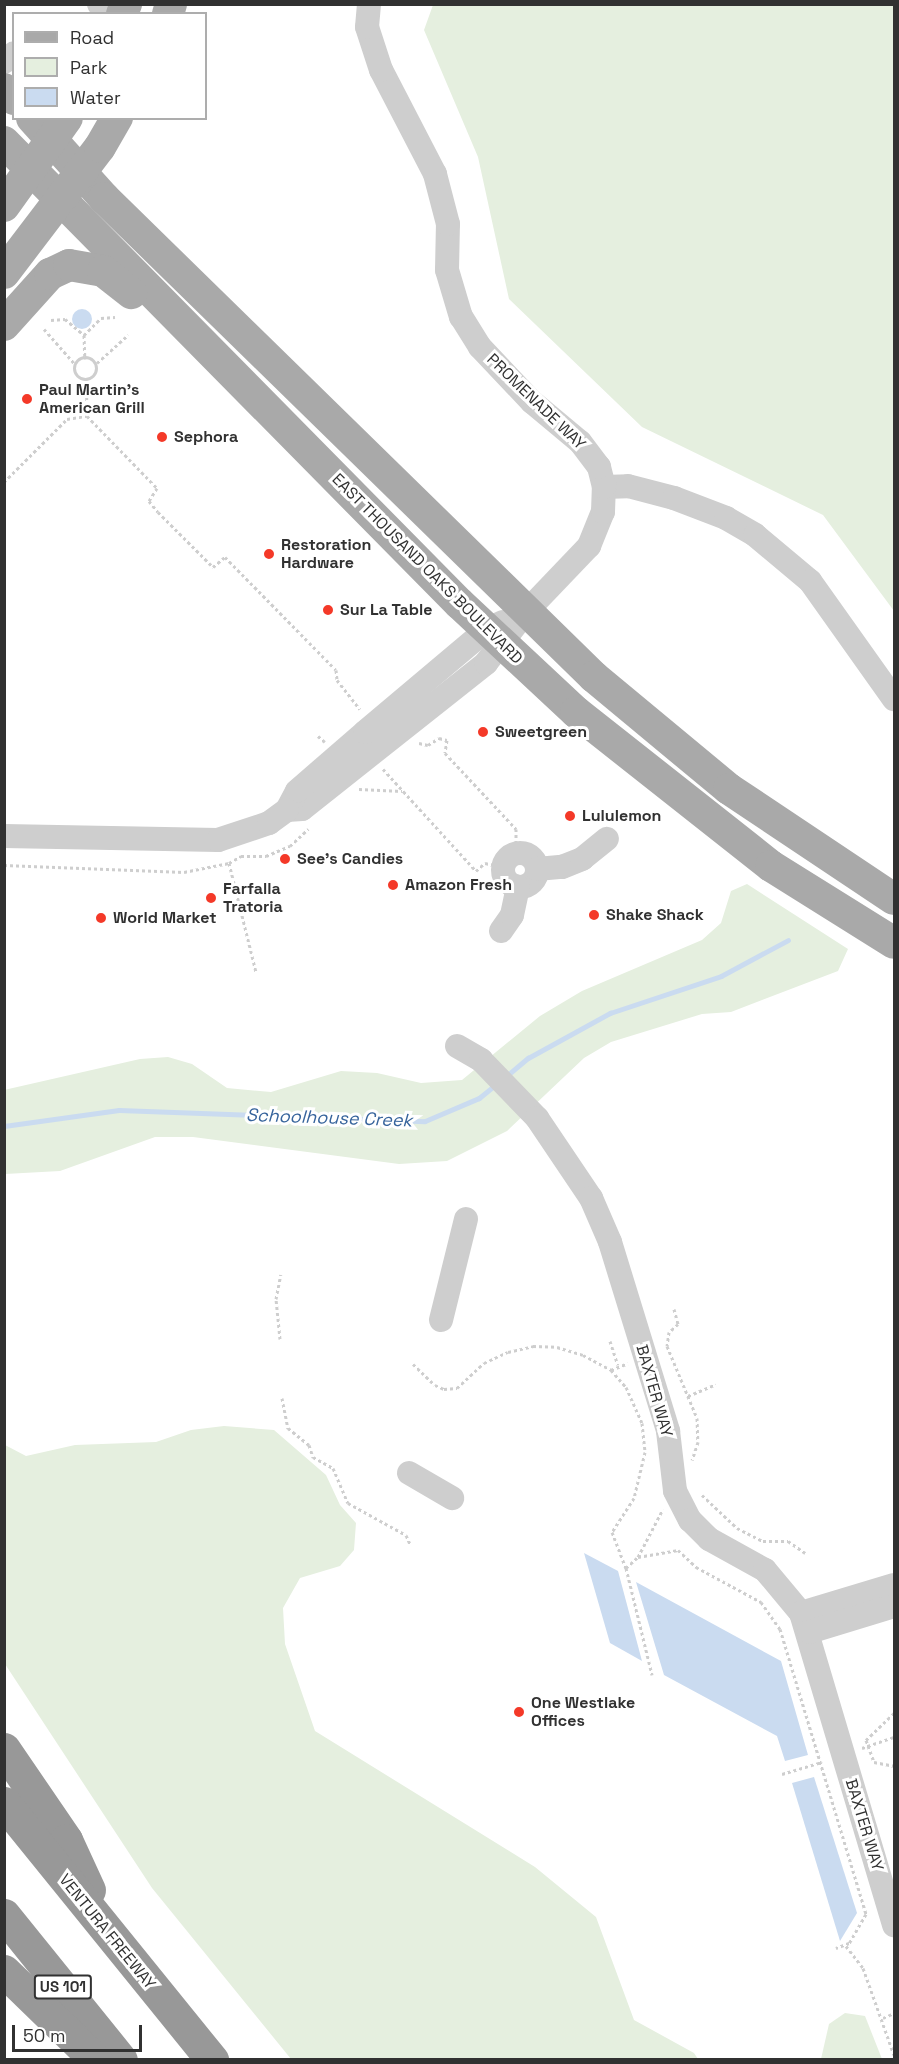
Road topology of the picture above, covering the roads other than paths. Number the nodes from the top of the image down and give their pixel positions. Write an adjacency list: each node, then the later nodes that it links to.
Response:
1 (99, 4): 3 (street)
2 (369, 4): 14 (street, PROMENADE WAY)
3 (116, 12)
4 (116, 120): 8 (main road)
5 (51, 126): 7 (main road); 8 (main road)
6 (4, 142): 7 (main road, EAST THOUSAND OAKS BOULEVARD)
7 (32, 170): 9 (main road, EAST THOUSAND OAKS BOULEVARD); 10 (main road)
8 (81, 172): 9 (main road); 15 (main road)
9 (60, 198): 11 (main road); 13 (main road, EAST THOUSAND OAKS BOULEVARD)
10 (4, 206)
11 (4, 273)
12 (4, 325): 13 (main road)
13 (226, 368): 16 (main road, EAST THOUSAND OAKS BOULEVARD)
14 (604, 487): 15 (street, PROMENADE WAY); 17 (street)
15 (525, 613): 16 (street, PROMENADE WAY); 22 (main road)
16 (495, 638): 18 (street, PROMENADE WAY); 24 (main road, EAST THOUSAND OAKS BOULEVARD)
17 (894, 699)
18 (4, 836)
19 (608, 839): 20 (street)
20 (537, 869): 21 (street); 21 (street)
21 (518, 887): 23 (street)
22 (894, 899)
23 (501, 931)
24 (894, 943)
25 (457, 1046): 32 (street, BAXTER WAY)
26 (466, 1219): 27 (street)
27 (441, 1320)
28 (409, 1473): 29 (street)
29 (452, 1498)
30 (894, 1585): 32 (street)
31 (894, 1606): 32 (street)
32 (805, 1623): 36 (street, BAXTER WAY)
33 (4, 1749): 37 (highway)
34 (4, 1803): 37 (highway, VENTURA FREEWAY)
35 (4, 1915): 40 (highway, US 101)
36 (894, 1925)
37 (109, 1936): 41 (highway, VENTURA FREEWAY)
38 (4, 1971): 39 (highway)
39 (96, 2060)
40 (121, 2060)
41 (212, 2060)

